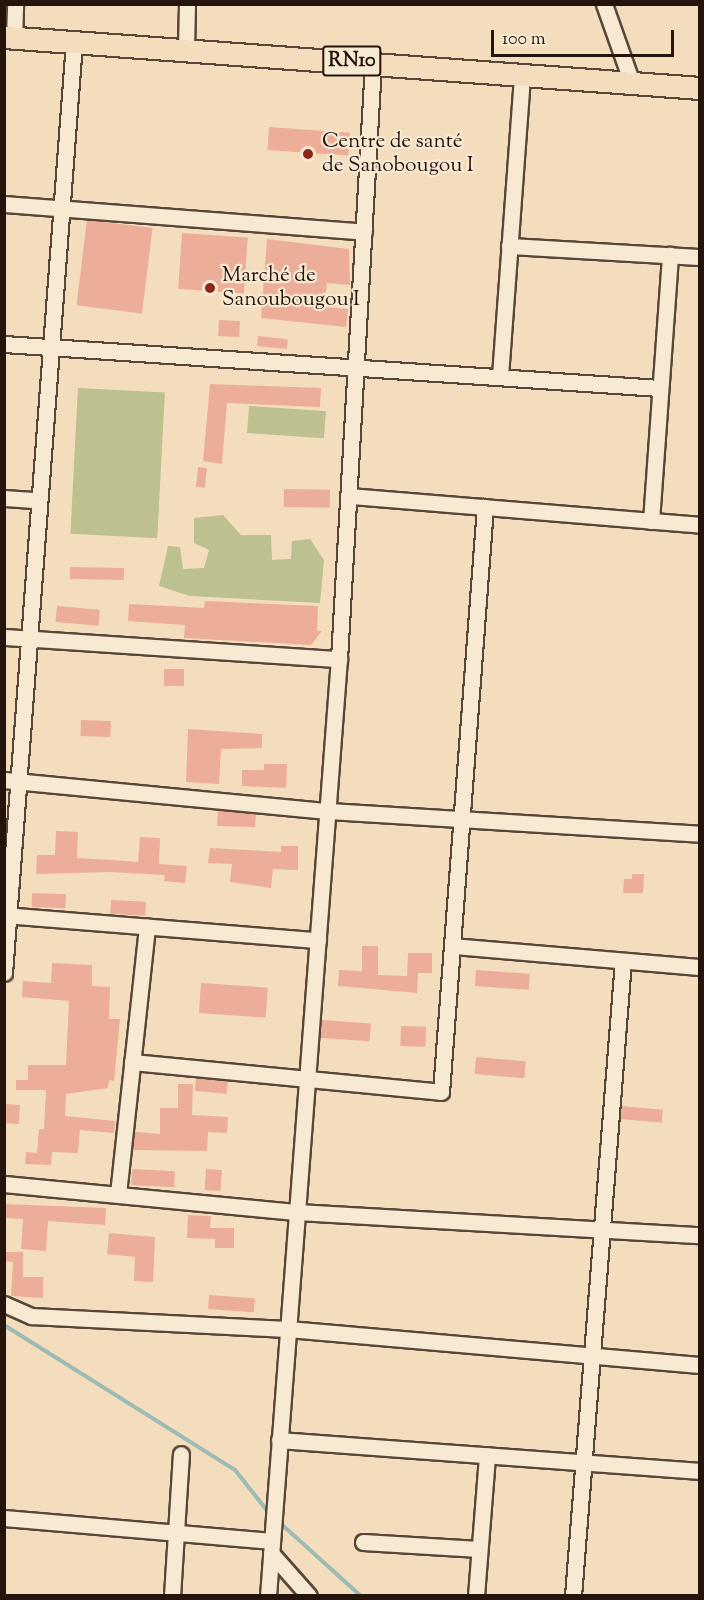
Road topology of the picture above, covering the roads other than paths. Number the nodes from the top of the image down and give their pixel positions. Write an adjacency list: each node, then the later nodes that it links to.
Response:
1 (15, 4): 4 (street)
2 (188, 4): 6 (street)
3 (604, 4): 9 (street)
4 (9, 37): 5 (highway, RN10)
5 (74, 42): 6 (highway, RN10); 12 (street)
6 (186, 48): 7 (highway, RN10)
7 (373, 63): 8 (highway, RN10); 13 (street)
8 (522, 77): 9 (highway, RN10); 14 (street)
9 (632, 84): 10 (highway, RN10)
10 (699, 88)
11 (4, 204): 12 (street)
12 (62, 208): 13 (street); 18 (street)
13 (364, 232): 19 (street)
14 (509, 246): 15 (street); 20 (street)
15 (670, 255): 16 (street); 21 (street)
16 (699, 257)
17 (4, 344): 18 (street)
18 (49, 347): 19 (street); 24 (street)
19 (357, 367): 20 (street); 22 (street)
20 (500, 376): 21 (street)
21 (660, 388): 26 (street)
22 (350, 496): 25 (street); 30 (street)
23 (4, 498): 24 (street)
24 (36, 500): 29 (street)
25 (485, 507): 26 (street); 33 (street)
26 (651, 521): 27 (street)
27 (699, 525)
28 (4, 638): 29 (street)
29 (27, 639): 30 (street); 31 (street)
30 (339, 659): 32 (street)
31 (10, 781): 32 (street); 35 (street)
32 (328, 811): 33 (street); 37 (street)
33 (461, 819): 34 (street); 38 (street)
34 (699, 834)
35 (6, 915): 36 (street); 41 (street)
36 (147, 927): 37 (street); 42 (street)
37 (318, 940): 43 (street)
38 (453, 946): 39 (street); 43 (street)
39 (623, 961): 40 (street); 47 (street)
40 (699, 967)
41 (4, 974)
42 (132, 1062): 43 (street); 45 (street)
43 (308, 1079): 46 (street)
44 (4, 1184): 45 (street)
45 (118, 1194): 46 (street)
46 (296, 1212): 47 (street); 50 (street)
47 (598, 1228): 48 (street); 51 (street)
48 (699, 1235)
49 (4, 1304): 50 (street)
50 (287, 1329): 51 (street); 53 (street)
51 (588, 1359): 52 (street); 56 (street)
52 (699, 1365)
53 (279, 1440): 55 (street); 60 (street)
54 (182, 1454): 59 (street)
55 (487, 1455): 56 (street); 62 (street)
56 (582, 1462): 57 (street); 67 (street)
57 (699, 1471)
58 (4, 1518): 59 (street)
59 (176, 1532): 60 (street); 63 (street)
60 (272, 1540): 64 (street); 65 (street)
61 (363, 1542): 62 (street)
62 (479, 1549): 66 (street)
63 (172, 1596)
64 (268, 1596)
65 (309, 1596)
66 (476, 1596)
67 (573, 1596)

